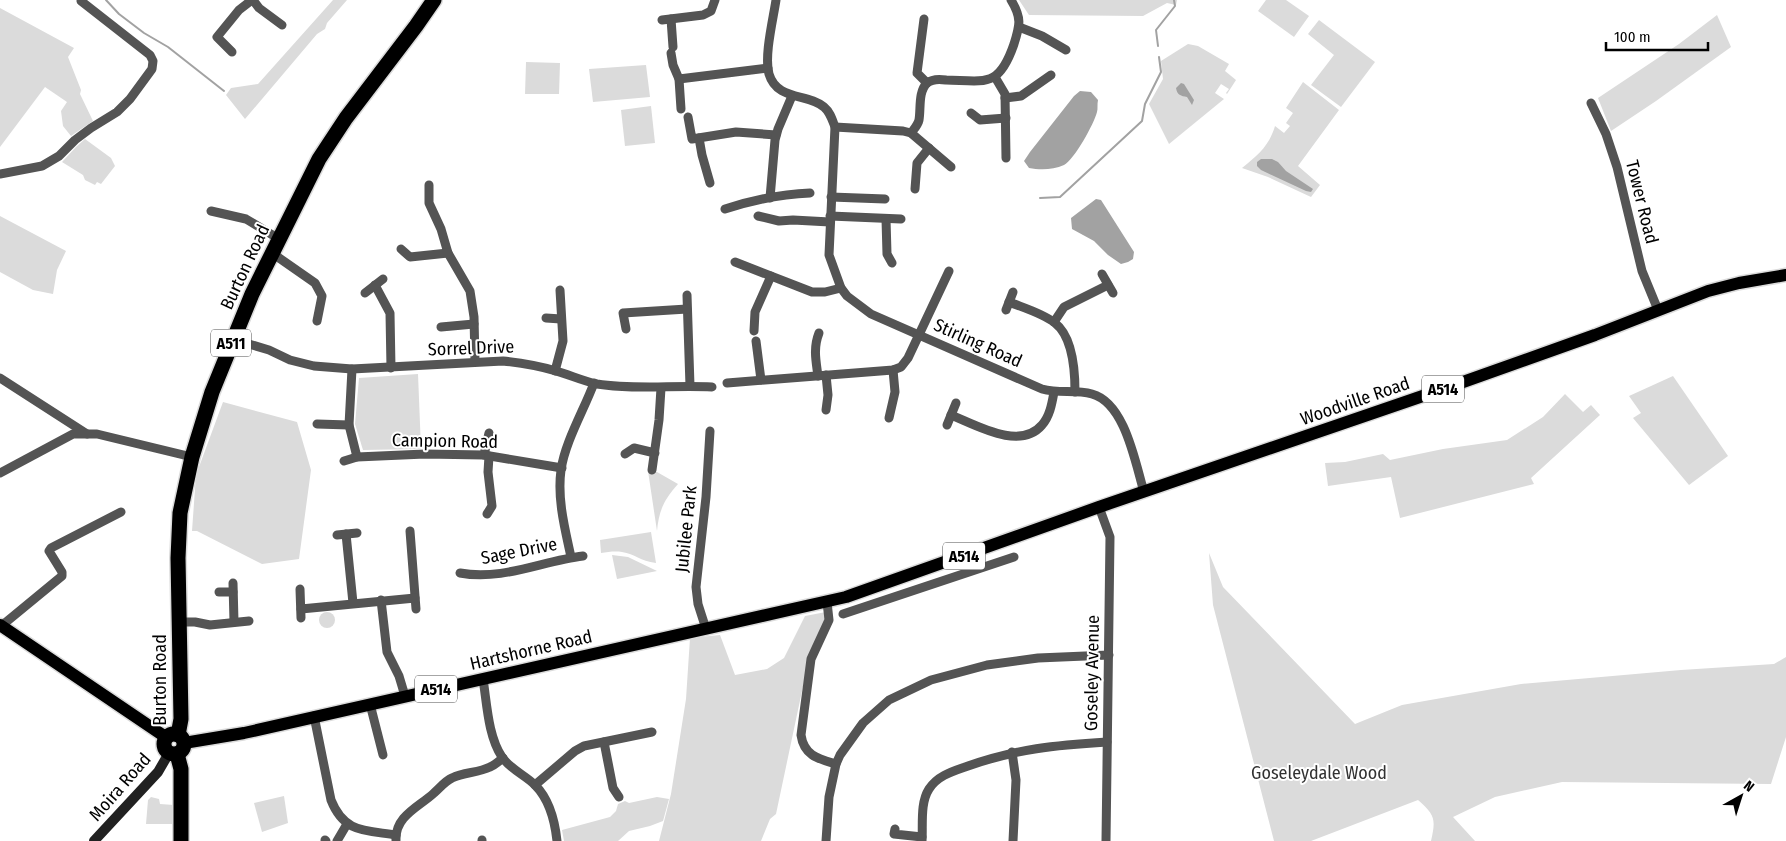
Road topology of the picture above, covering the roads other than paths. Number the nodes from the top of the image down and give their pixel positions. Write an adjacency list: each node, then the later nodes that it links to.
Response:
1 (253, 0): 8 (street); 11 (street)
2 (434, 0): 43 (highway, Burton Road / A511)
3 (715, 0): 15 (street)
4 (776, 0): 12 (street)
5 (1011, 0): 9 (street)
6 (81, 1): 29 (street)
7 (924, 19): 16 (street)
8 (282, 25)
9 (1019, 27): 10 (street); 14 (street)
10 (1066, 50)
11 (232, 52)
12 (768, 68): 15 (street); 17 (street)
13 (1051, 75): 18 (street)
14 (995, 77): 16 (street); 18 (street)
15 (679, 80): 25 (street)
16 (927, 83): 23 (street)
17 (792, 96): 22 (street); 24 (street)
18 (1005, 98): 21 (street)
19 (1591, 103): 61 (street, Tower Road)
20 (971, 113): 21 (street)
21 (1006, 118): 27 (street)
22 (835, 127): 23 (street); 34 (street, Stirling Road)
23 (911, 133): 26 (street)
24 (776, 135): 25 (street); 35 (street)
25 (699, 138): 30 (street)
26 (929, 148): 28 (street); 32 (street)
27 (1006, 158)
28 (951, 167)
29 (0, 174)
30 (710, 183)
31 (429, 185): 46 (street)
32 (915, 188)
33 (810, 193): 35 (street)
34 (831, 197): 36 (street); 40 (street, Stirling Road)
35 (770, 198): 37 (street)
36 (885, 199)
37 (724, 208)
38 (211, 211): 43 (street)
39 (758, 216): 40 (street)
40 (830, 219): 41 (street); 55 (street, Stirling Road)
41 (886, 219): 42 (street); 48 (street)
42 (901, 219)
43 (279, 239): 45 (highway, Burton Road / A511)
44 (402, 249): 46 (street)
45 (272, 253): 64 (street); 72 (highway, Burton Road / A511)
46 (448, 253): 66 (street)
47 (735, 262): 51 (street)
48 (892, 263)
49 (949, 271): 71 (street)
50 (1102, 274): 65 (street)
51 (771, 276): 55 (street); 69 (street)
52 (1786, 276): 61 (main road, Woodville Road / A514)
53 (383, 279): 54 (street)
54 (375, 285): 58 (street); 75 (street)
55 (841, 288): 71 (street, Stirling Road)
56 (560, 290): 63 (street)
57 (1013, 292): 65 (street)
58 (365, 293)
59 (687, 295): 60 (street)
60 (687, 309): 68 (street); 84 (street)
61 (1658, 310): 108 (main road, Woodville Road / A514)
62 (546, 318): 63 (street)
63 (561, 319): 78 (street)
64 (317, 321)
65 (1054, 322): 88 (street)
66 (474, 324): 67 (street); 74 (street)
67 (441, 327)
68 (626, 329)
69 (754, 331)
70 (819, 333): 79 (street)
71 (919, 334): 77 (street); 87 (street, Stirling Road)
72 (232, 339): 76 (street, Sorrel Drive); 102 (highway, Burton Road / A511)
73 (756, 341): 81 (street)
74 (475, 361): 75 (street, Sorrel Drive); 78 (street, Sorrel Drive)
75 (390, 368): 76 (street, Sorrel Drive)
76 (352, 369): 94 (street)
77 (893, 370): 79 (street); 92 (street)
78 (555, 371): 82 (street, Sorrel Drive)
79 (822, 376): 81 (street); 90 (street)
80 (0, 378): 98 (street)
81 (761, 380): 83 (street)
82 (594, 383): 86 (street, Sorrel Drive); 105 (street, Sage Drive)
83 (728, 383)
84 (690, 386): 85 (street, Sorrel Drive); 86 (street, Sorrel Drive)
85 (712, 387)
86 (661, 388): 100 (street)
87 (1054, 392): 88 (street, Stirling Road); 91 (street)
88 (1075, 392): 108 (street, Stirling Road)
89 (956, 403): 91 (street)
90 (826, 410)
91 (952, 415): 95 (street)
92 (890, 418)
93 (317, 424): 94 (street)
94 (350, 425): 103 (street)
95 (947, 425)
96 (710, 431): 134 (street, Jubilee Park)
97 (489, 433): 101 (street)
98 (87, 434): 102 (street); 107 (street)
99 (625, 454): 100 (street)
100 (656, 454): 106 (street)
101 (487, 455): 103 (street, Campion Road); 105 (street, Campion Road); 111 (street)
102 (192, 457): 131 (highway, Burton Road / A511)
103 (357, 457): 104 (street, Campion Road)
104 (344, 461)
105 (562, 468): 117 (street, Sage Drive)
106 (652, 470)
107 (0, 473)
108 (1144, 492): 109 (main road, Woodville Road / A514)
109 (1099, 507): 114 (main road, Woodville Road / A514); 135 (street, Goseley Avenue)
110 (120, 512): 133 (street)
111 (487, 514)
112 (410, 531): 123 (street)
113 (357, 533): 126 (street)
114 (994, 545): 118 (street); 122 (main road, Woodville Road / A514)
115 (584, 556): 117 (street, Sage Drive)
116 (1014, 557): 118 (street)
117 (571, 558): 119 (street, Sage Drive)
118 (1000, 562): 122 (street)
119 (460, 573)
120 (300, 589): 127 (street)
121 (219, 592): 132 (street)
122 (846, 596): 125 (main road, Woodville Road / A514)
123 (415, 598): 124 (street); 128 (street)
124 (381, 600): 126 (street); 137 (street)
125 (827, 602): 134 (main road, Hartshorne Road / A514); 147 (street)
126 (352, 603): 127 (street)
127 (301, 608): 129 (street)
128 (416, 609)
129 (302, 618)
130 (249, 621): 132 (street)
131 (179, 622): 132 (street); 143 (highway, Burton Road / A511)
132 (234, 622)
133 (0, 626): 143 (main road)
134 (706, 629): 136 (main road, Hartshorne Road / A514)
135 (1109, 655): 142 (street, Goseley Avenue); 147 (street)
136 (483, 679): 137 (main road, Hartshorne Road / A514); 146 (street)
137 (405, 696): 138 (main road, Hartshorne Road / A514)
138 (370, 704): 139 (main road, Hartshorne Road / A514); 145 (street)
139 (314, 716): 143 (main road, Hartshorne Road / A514); 150 (street)
140 (652, 732): 141 (street)
141 (604, 742): 148 (street); 149 (street)
142 (1107, 742): 144 (street); 160 (street, Goseley Avenue)
143 (175, 745): 154 (street, Moira Road); 155 (highway, A511)
144 (1012, 752): 153 (street); 159 (street)
145 (383, 755)
146 (503, 758): 148 (street); 152 (street)
147 (836, 764): 158 (street)
148 (534, 785): 157 (street)
149 (619, 797)
150 (347, 824): 152 (street); 156 (street)
151 (894, 829): 153 (street)
152 (396, 838)
153 (922, 839)
154 (94, 841)
155 (181, 841)
156 (338, 841)
157 (557, 841)
158 (826, 841)
159 (1013, 841)
160 (1106, 841)

